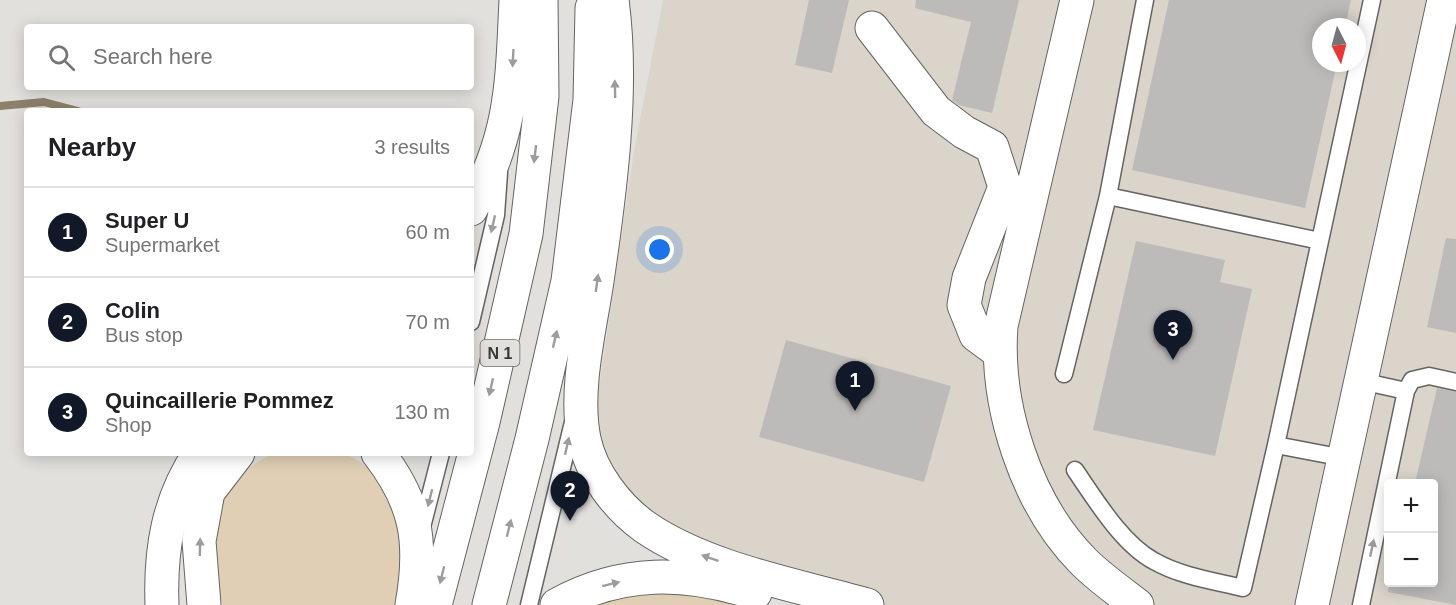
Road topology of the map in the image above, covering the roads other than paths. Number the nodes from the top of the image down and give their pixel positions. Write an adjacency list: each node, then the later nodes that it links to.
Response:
1 (516, 0): 10 (main road, one-way to 10)
2 (541, 0): 33 (main road, N 1, one-way to 33)
3 (592, 0): 34 (main road, one-way to 3)
4 (612, 0): 18 (main road, one-way to 4)
5 (1077, 0): 15 (main road)
6 (1145, 0): 11 (lane)
7 (1372, 0): 13 (lane)
8 (1444, 0): 17 (main road)
9 (872, 28): 15 (main road)
10 (501, 145): 12 (main road); 14 (lane, one-way to 14)
11 (1107, 196): 13 (lane); 16 (lane)
12 (474, 204)
13 (1320, 241): 21 (lane)
14 (474, 309)
15 (999, 352): 29 (main road)
16 (1064, 374)
17 (1361, 381): 20 (lane); 26 (main road)
18 (582, 382): 35 (lane, one-way to 18); 38 (main road, one-way to 18)
19 (1456, 382): 20 (lane)
20 (1406, 391): 40 (lane, one-way to 20)
21 (1276, 445): 26 (lane); 27 (lane)
22 (198, 456): 30 (main road)
23 (236, 456): 31 (main road, one-way to 23)
24 (380, 456): 28 (main road)
25 (440, 456): 28 (lane, one-way to 28)
26 (1344, 458): 39 (main road)
27 (1075, 470)
28 (418, 542): 32 (main road)
29 (1114, 599)
30 (162, 605)
31 (204, 605)
32 (412, 605)
33 (435, 605)
34 (489, 605)
35 (530, 605)
36 (557, 605): 37 (main road, one-way to 37)
37 (796, 605)
38 (867, 605)
39 (1312, 605)
40 (1360, 605)

